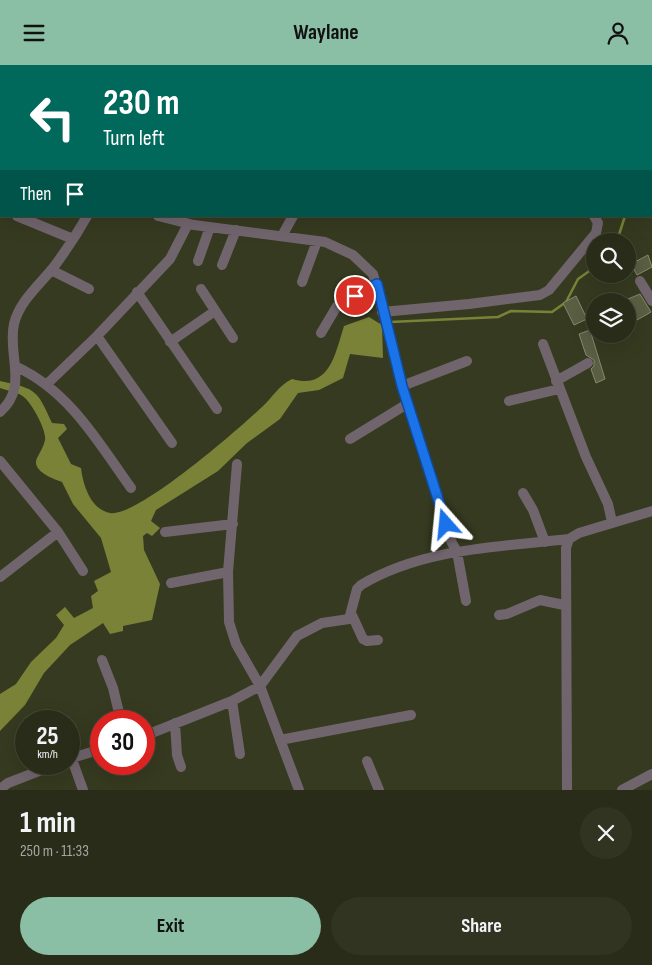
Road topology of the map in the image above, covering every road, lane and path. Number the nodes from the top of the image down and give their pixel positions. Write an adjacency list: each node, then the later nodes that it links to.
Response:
1 (19, 217): 10 (street)
2 (86, 217): 10 (street)
3 (292, 217): 9 (street)
4 (595, 217): 23 (street)
5 (175, 218): 6 (street)
6 (193, 222): 7 (street); 20 (street)
7 (210, 227): 8 (street); 12 (street)
8 (236, 231): 9 (street); 13 (street)
9 (282, 236): 11 (street)
10 (73, 239): 14 (street)
11 (317, 241): 15 (street); 17 (street)
12 (198, 261)
13 (222, 265)
14 (52, 270): 18 (street); 31 (street)
15 (302, 281)
16 (640, 281): 21 (street)
17 (377, 284): 23 (street); 24 (street)
18 (89, 289)
19 (201, 289): 22 (street)
20 (137, 292): 25 (street); 27 (street)
21 (652, 301)
22 (215, 311): 26 (street); 27 (street)
23 (382, 312): 34 (street)
24 (321, 333)
25 (97, 336): 32 (street); 40 (street)
26 (233, 338)
27 (170, 342): 37 (street)
28 (543, 344): 33 (street)
29 (467, 361): 34 (street)
30 (588, 363): 33 (street)
31 (17, 367): 32 (street); 38 (street)
32 (47, 384): 43 (street)
33 (558, 385): 35 (street); 46 (street)
34 (402, 386): 36 (street)
35 (509, 401)
36 (408, 404): 39 (street); 52 (street)
37 (217, 409)
38 (0, 412)
39 (350, 439)
40 (172, 443)
41 (0, 461): 48 (street)
42 (238, 464): 47 (street)
43 (131, 488)
44 (523, 493): 51 (street)
45 (652, 511): 46 (street)
46 (612, 523): 50 (street)
47 (233, 524): 49 (street); 54 (street)
48 (58, 532): 53 (street); 55 (street)
49 (165, 532)
50 (569, 539): 51 (street); 58 (street)
51 (545, 542): 52 (street)
52 (457, 552): 57 (street); 59 (street)
53 (83, 571)
54 (228, 572): 56 (street); 63 (street)
55 (0, 577)
56 (171, 583)
57 (466, 601)
58 (564, 605): 60 (street); 80 (street)
59 (352, 615): 61 (street); 63 (street)
60 (499, 615)
61 (378, 640)
62 (102, 660): 65 (street)
63 (260, 686): 64 (street); 69 (street)
64 (232, 701): 67 (street); 70 (street)
65 (118, 710)
66 (411, 715): 69 (street)
67 (175, 723): 68 (street); 72 (street)
68 (155, 731)
69 (280, 740): 78 (street)
70 (240, 754)
71 (367, 761): 79 (street)
72 (181, 767)
73 (652, 774): 81 (street)
74 (29, 775): 76 (street)
75 (77, 775): 77 (street)
76 (0, 789)
77 (83, 790)
78 (299, 790)
79 (379, 790)
80 (567, 790)
81 (622, 790)

